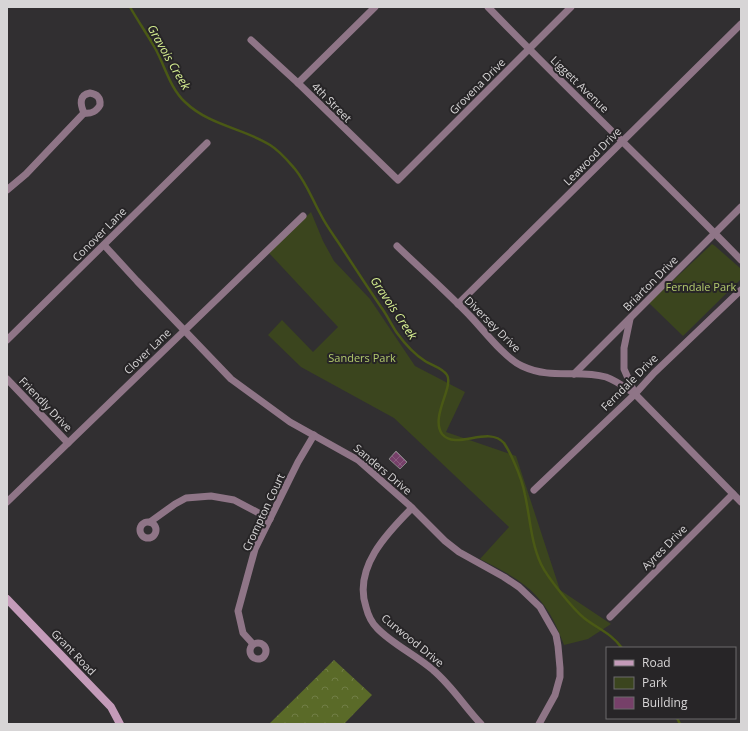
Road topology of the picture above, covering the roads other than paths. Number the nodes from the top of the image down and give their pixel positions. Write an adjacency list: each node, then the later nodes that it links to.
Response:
1 (375, 7): 7 (street)
2 (488, 7): 6 (street, Liggett Avenue)
3 (571, 7): 6 (street, Grovena Drive)
4 (741, 24): 9 (street, Leawood Drive)
5 (251, 40): 7 (street, 4th Street)
6 (529, 49): 9 (street, Liggett Avenue); 11 (street, Grovena Drive)
7 (298, 83): 11 (street, 4th Street)
8 (84, 113): 12 (street)
9 (623, 141): 15 (street, Liggett Avenue); 20 (street, Leawood Drive)
10 (207, 143): 16 (street, Conover Lane)
11 (398, 180)
12 (7, 190)
13 (741, 207): 15 (street, Briarton Drive)
14 (303, 216): 22 (street, Clover Lane)
15 (715, 233): 18 (street, Liggett Avenue); 21 (street, Briarton Drive)
16 (104, 245): 22 (street, Sanders Drive); 23 (street, Conover Lane)
17 (397, 246): 20 (street, Diversey Drive)
18 (741, 260)
19 (741, 290): 26 (street, Ferndale Drive)
20 (458, 304): 24 (street, Diversey Drive)
21 (630, 318): 24 (street, Briarton Drive); 26 (street, Diversey Drive)
22 (185, 330): 27 (street, Sanders Drive); 28 (street, Clover Lane)
23 (7, 340)
24 (574, 374): 26 (street, Diversey Drive)
25 (7, 379): 28 (street, Friendly Drive)
26 (635, 394): 29 (street, Ferndale Drive); 30 (street, Diversey Drive)
27 (314, 435): 33 (street, Sanders Drive); 34 (street, Crompton Court)
28 (68, 443): 31 (street, Clover Lane)
29 (534, 490)
30 (733, 494): 32 (street, Diversey Drive); 37 (street, Ayres Drive)
31 (7, 502)
32 (741, 502)
33 (412, 508): 39 (street, Curwood Drive); 41 (street, Sanders Drive)
34 (270, 519): 35 (street); 38 (street, Crompton Court)
35 (150, 522)
36 (7, 599): 40 (street, Grant Road)
37 (610, 617)
38 (253, 644)
39 (479, 723)
40 (120, 724)
41 (539, 724)

